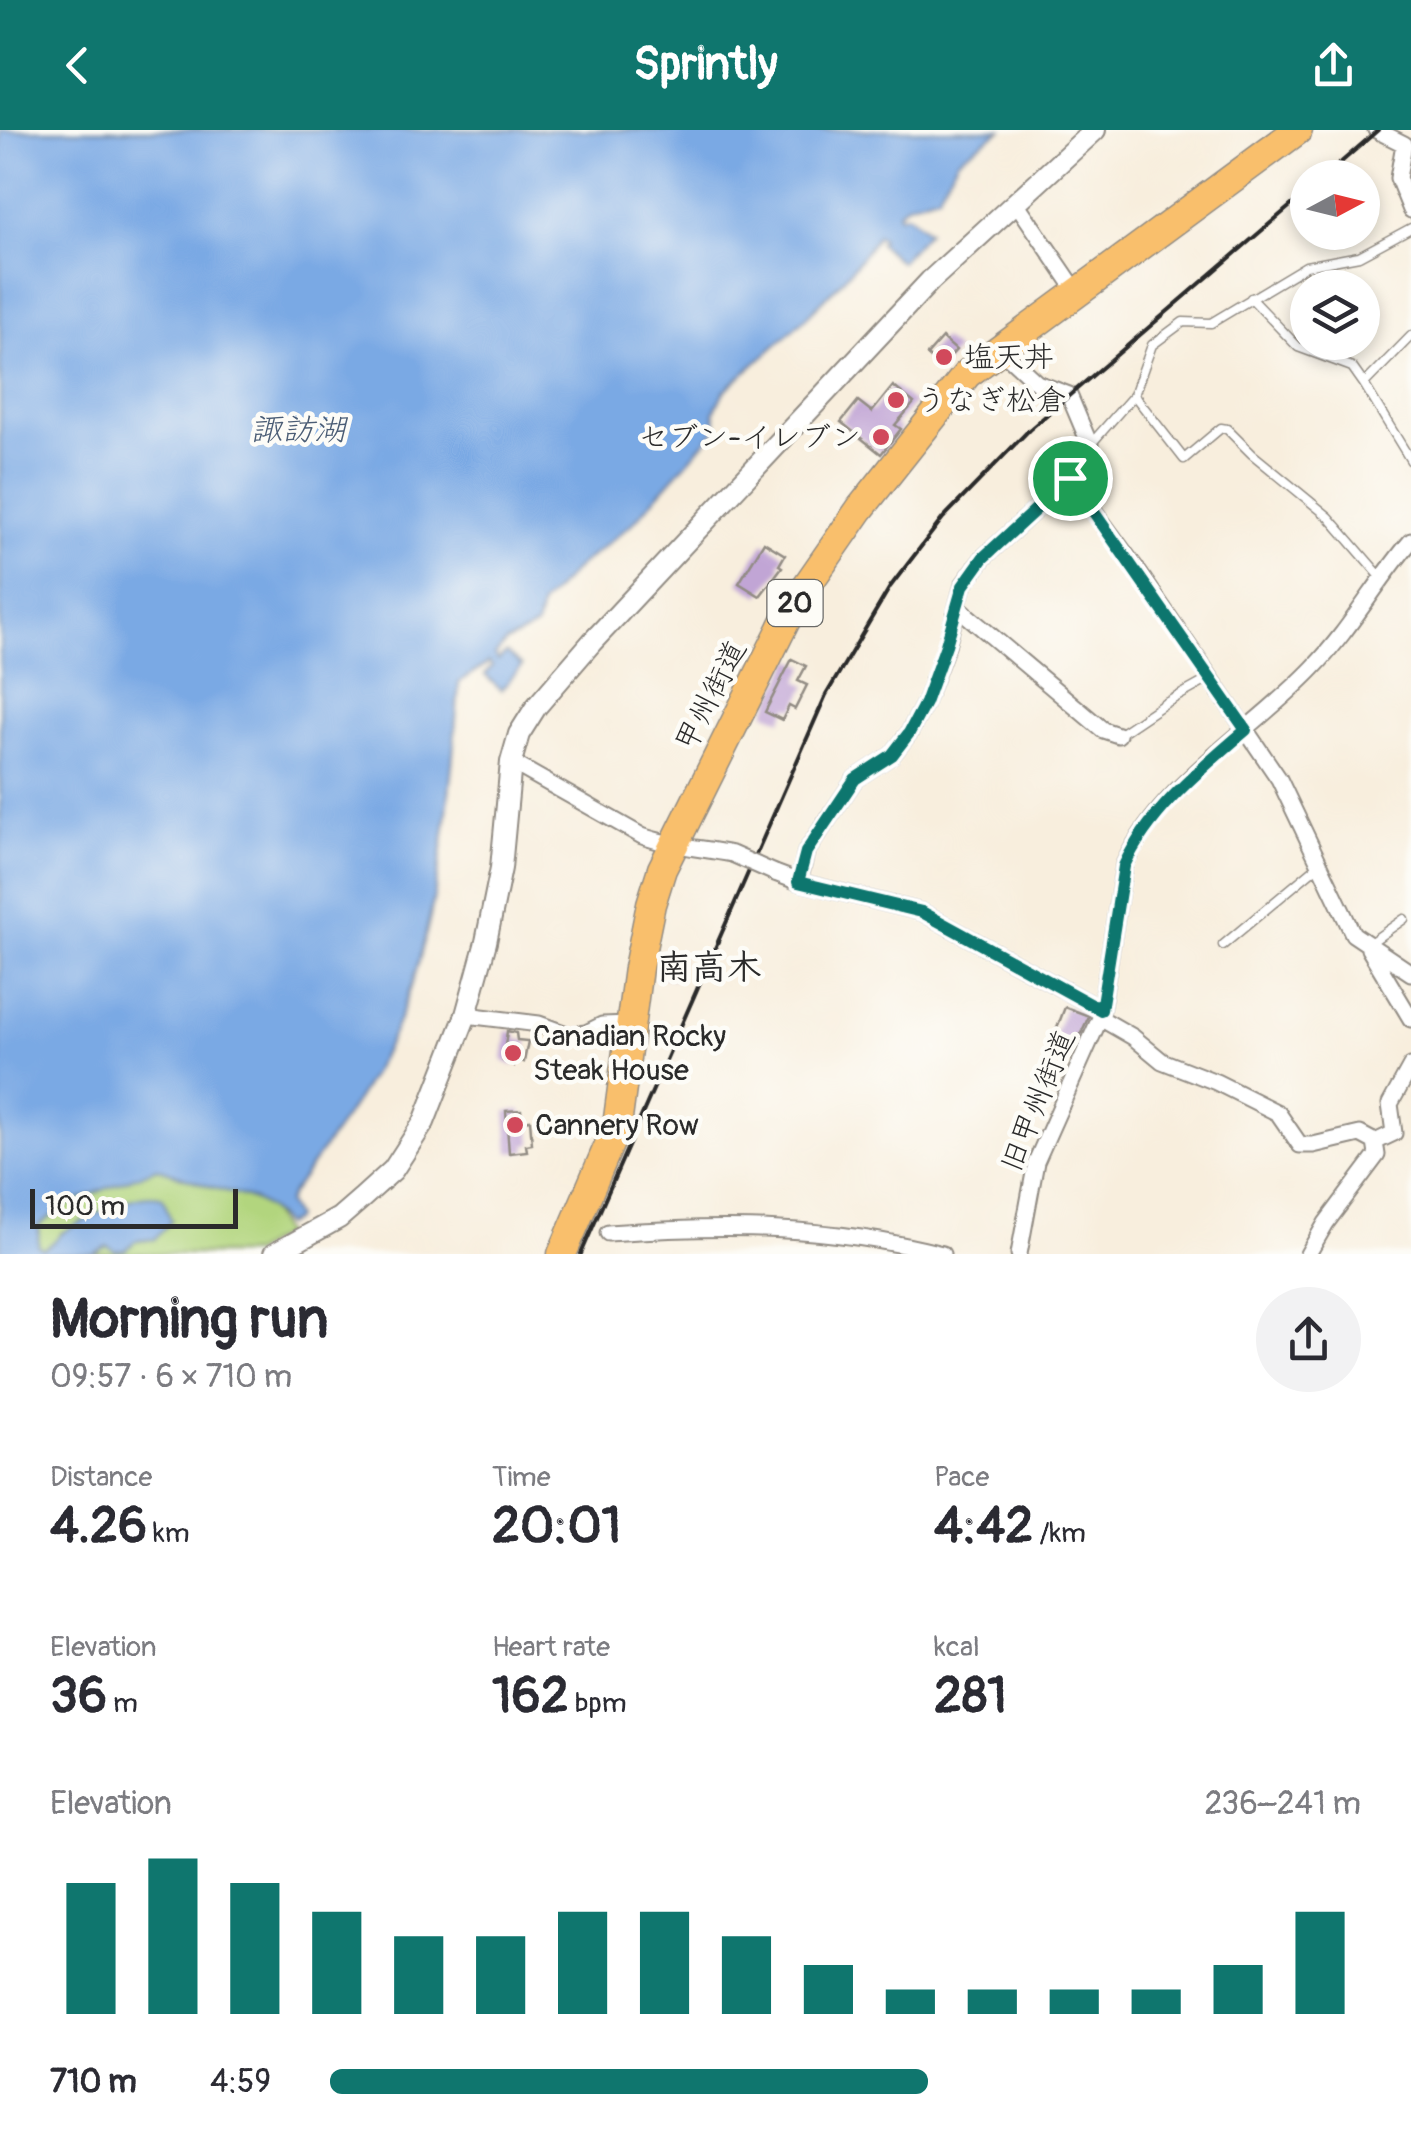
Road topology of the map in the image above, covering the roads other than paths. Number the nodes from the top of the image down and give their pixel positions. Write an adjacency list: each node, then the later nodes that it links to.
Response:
1 (1095, 130): 5 (street)
2 (1298, 130): 8 (highway, 甲州街道 / 20)
3 (1376, 130): 4 (street)
4 (1408, 145): 6 (street)
5 (1016, 200): 8 (street); 23 (street)
6 (1411, 210)
7 (1411, 228): 9 (lane)
8 (1076, 292): 11 (highway, 甲州街道 / 20)
9 (1251, 298): 12 (lane); 13 (lane)
10 (1411, 336): 12 (lane)
11 (1000, 348): 14 (street); 24 (highway, 甲州街道 / 20)
12 (1364, 384): 15 (lane)
13 (1134, 395): 14 (lane); 18 (lane)
14 (1090, 444): 16 (street)
15 (1411, 460)
16 (1070, 478): 19 (street); 20 (street)
17 (1411, 541): 18 (street, 旧甲州街道)
18 (1382, 579): 21 (street, 旧甲州街道)
19 (957, 606): 22 (street); 26 (street)
20 (1209, 679): 21 (street); 22 (lane)
21 (1246, 730): 25 (street); 31 (street, 旧甲州街道)
22 (1118, 735)
23 (510, 762): 24 (street); 32 (street)
24 (675, 842): 26 (street, bridge); 34 (highway, 甲州街道 / 20)
25 (1319, 865): 28 (street); 29 (lane)
26 (798, 882): 31 (street)
27 (1404, 919): 28 (lane)
28 (1367, 945): 30 (street); 33 (street)
29 (1223, 946)
30 (1411, 974)
31 (1100, 1014): 36 (street); 42 (street, 旧甲州街道)
32 (466, 1015): 34 (street); 39 (street)
33 (1411, 1019)
34 (630, 1024): 40 (highway, 甲州街道 / 20)
35 (1411, 1066): 36 (street)
36 (1375, 1142): 43 (street)
37 (608, 1232): 38 (street)
38 (899, 1250): 41 (street)
39 (281, 1252)
40 (562, 1254)
41 (942, 1254)
42 (1020, 1254)
43 (1308, 1254)

